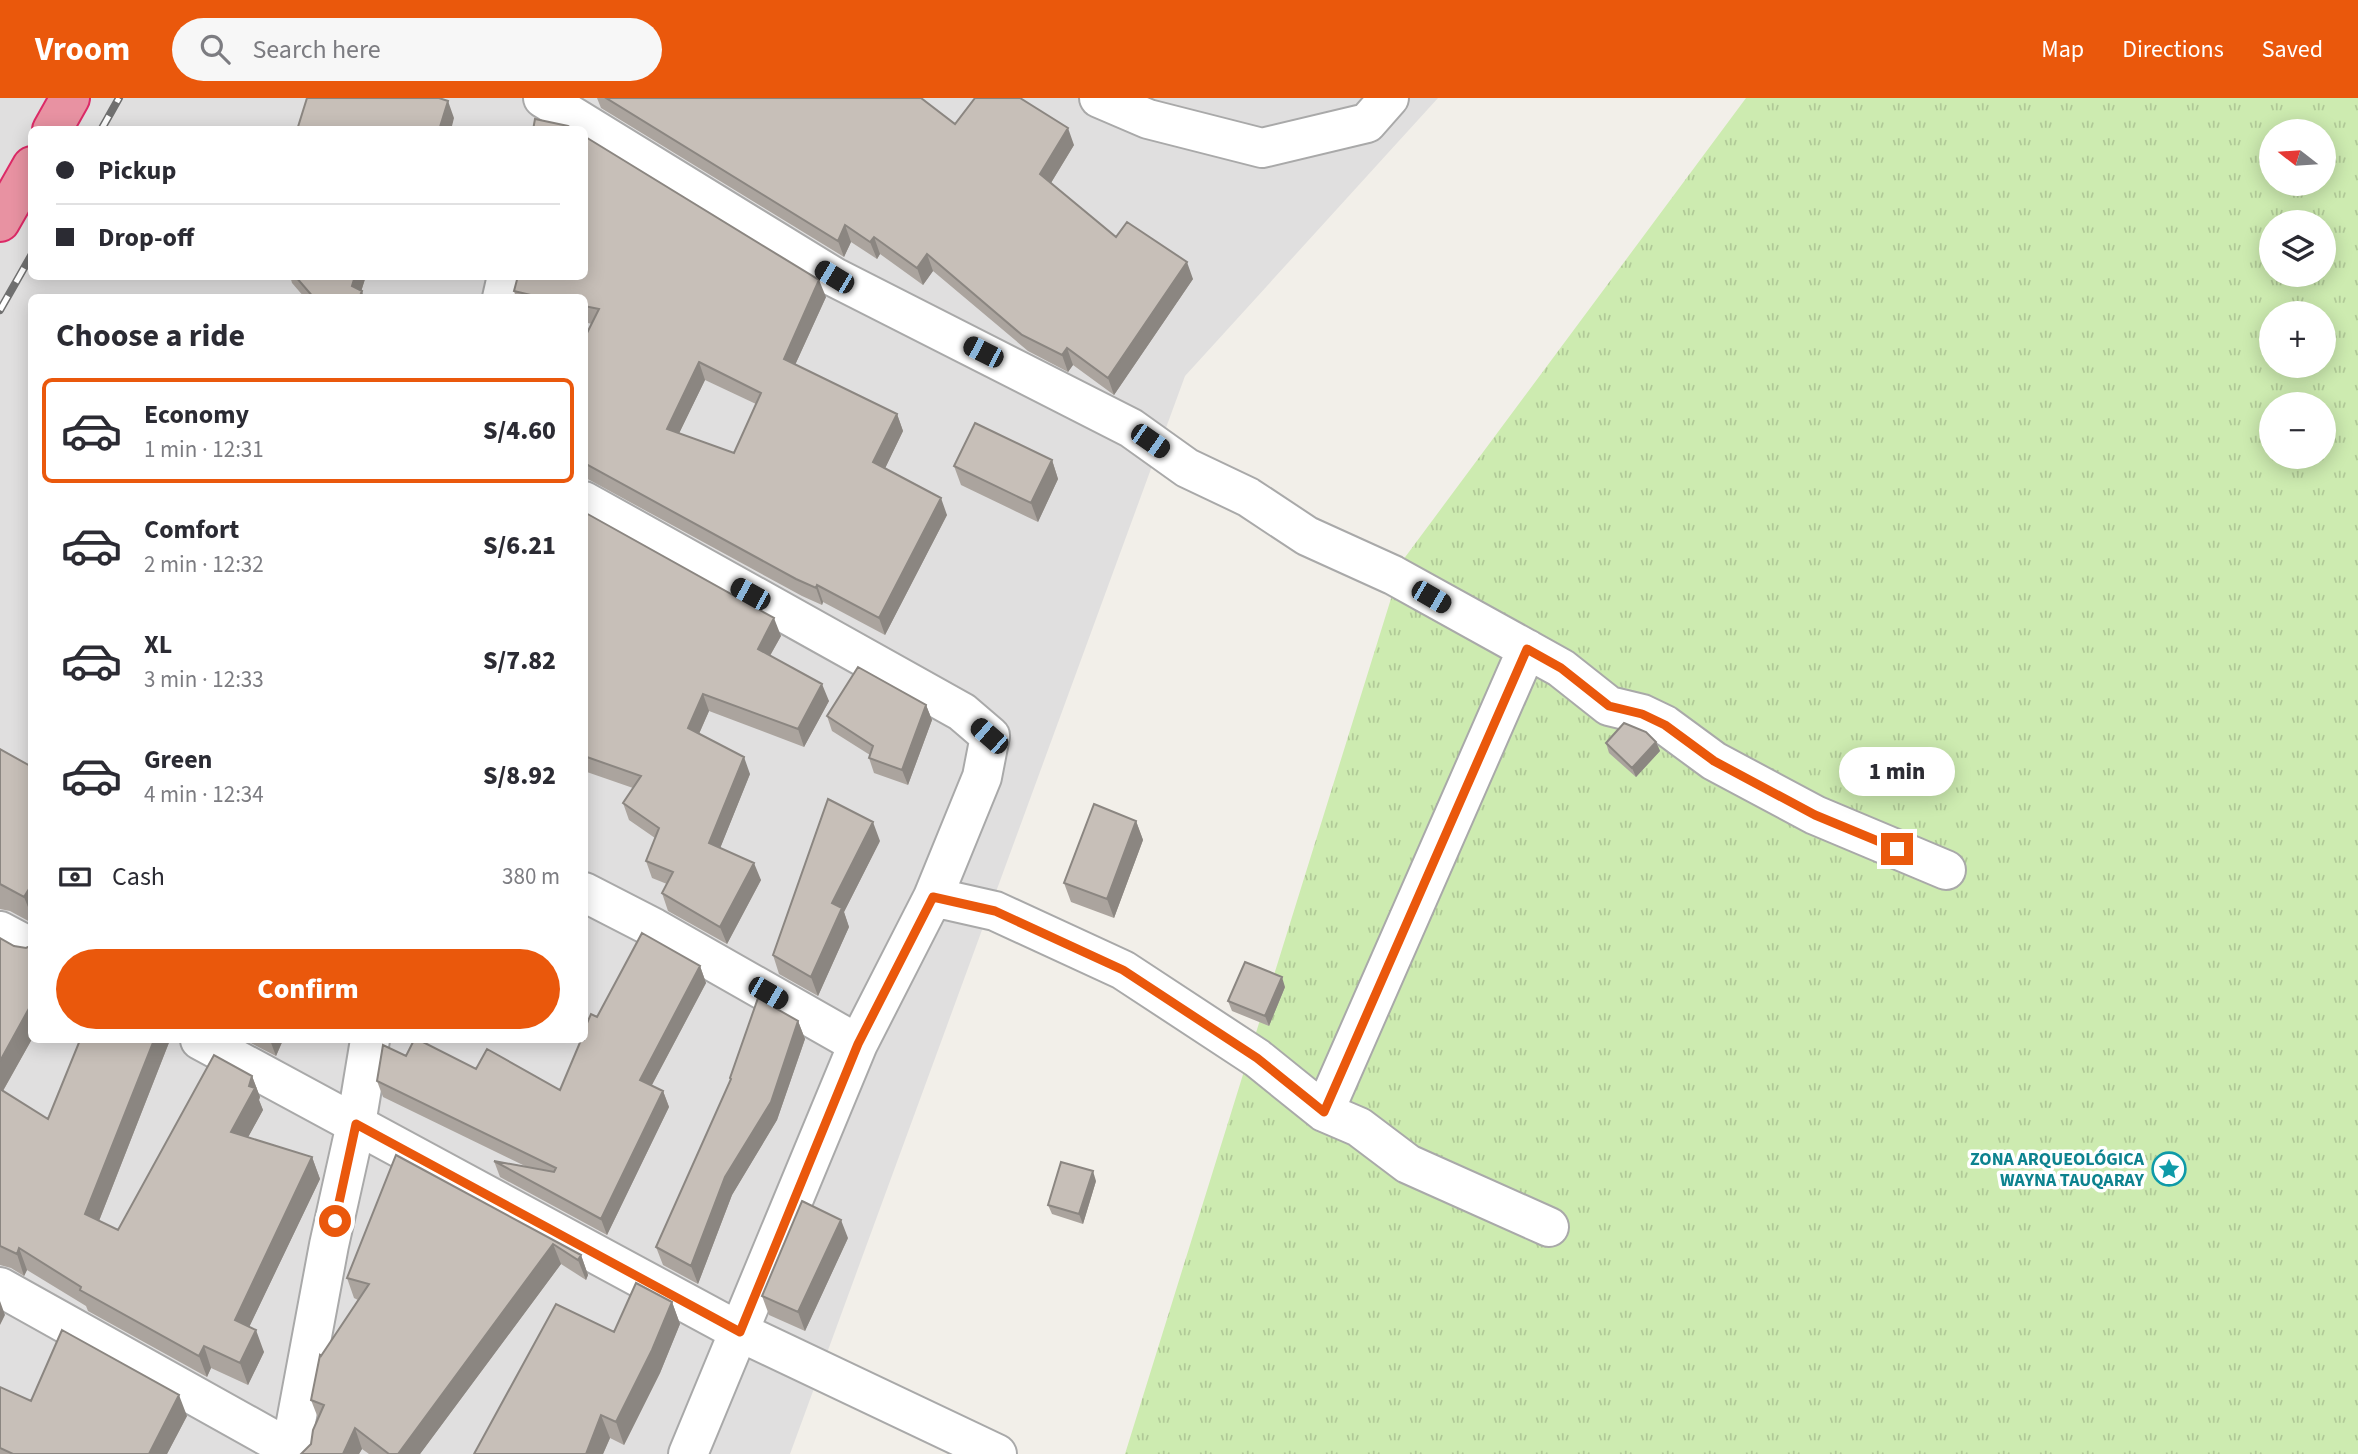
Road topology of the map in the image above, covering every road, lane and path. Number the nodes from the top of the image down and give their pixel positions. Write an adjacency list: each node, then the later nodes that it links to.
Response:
1 (70, 98): 5 (highway)
2 (542, 98): 6 (street); 8 (street)
3 (1100, 98): 4 (street)
4 (1389, 98)
5 (54, 126)
6 (537, 126)
7 (588, 126): 12 (street)
8 (588, 126)
9 (28, 173): 10 (highway)
10 (0, 222)
11 (588, 504): 15 (street)
12 (1527, 649): 13 (street); 21 (street)
13 (1945, 870)
14 (588, 894): 20 (street)
15 (933, 897): 20 (street); 21 (street)
16 (0, 931): 17 (street)
17 (28, 946)
18 (206, 1043): 22 (street)
19 (370, 1043): 22 (street)
20 (858, 1044): 25 (street)
21 (1324, 1112): 23 (street)
22 (356, 1124): 25 (street); 26 (street)
23 (1549, 1227)
24 (0, 1287): 26 (street)
25 (740, 1332): 27 (street); 28 (street)
26 (293, 1452)
27 (688, 1454)
28 (997, 1454)

